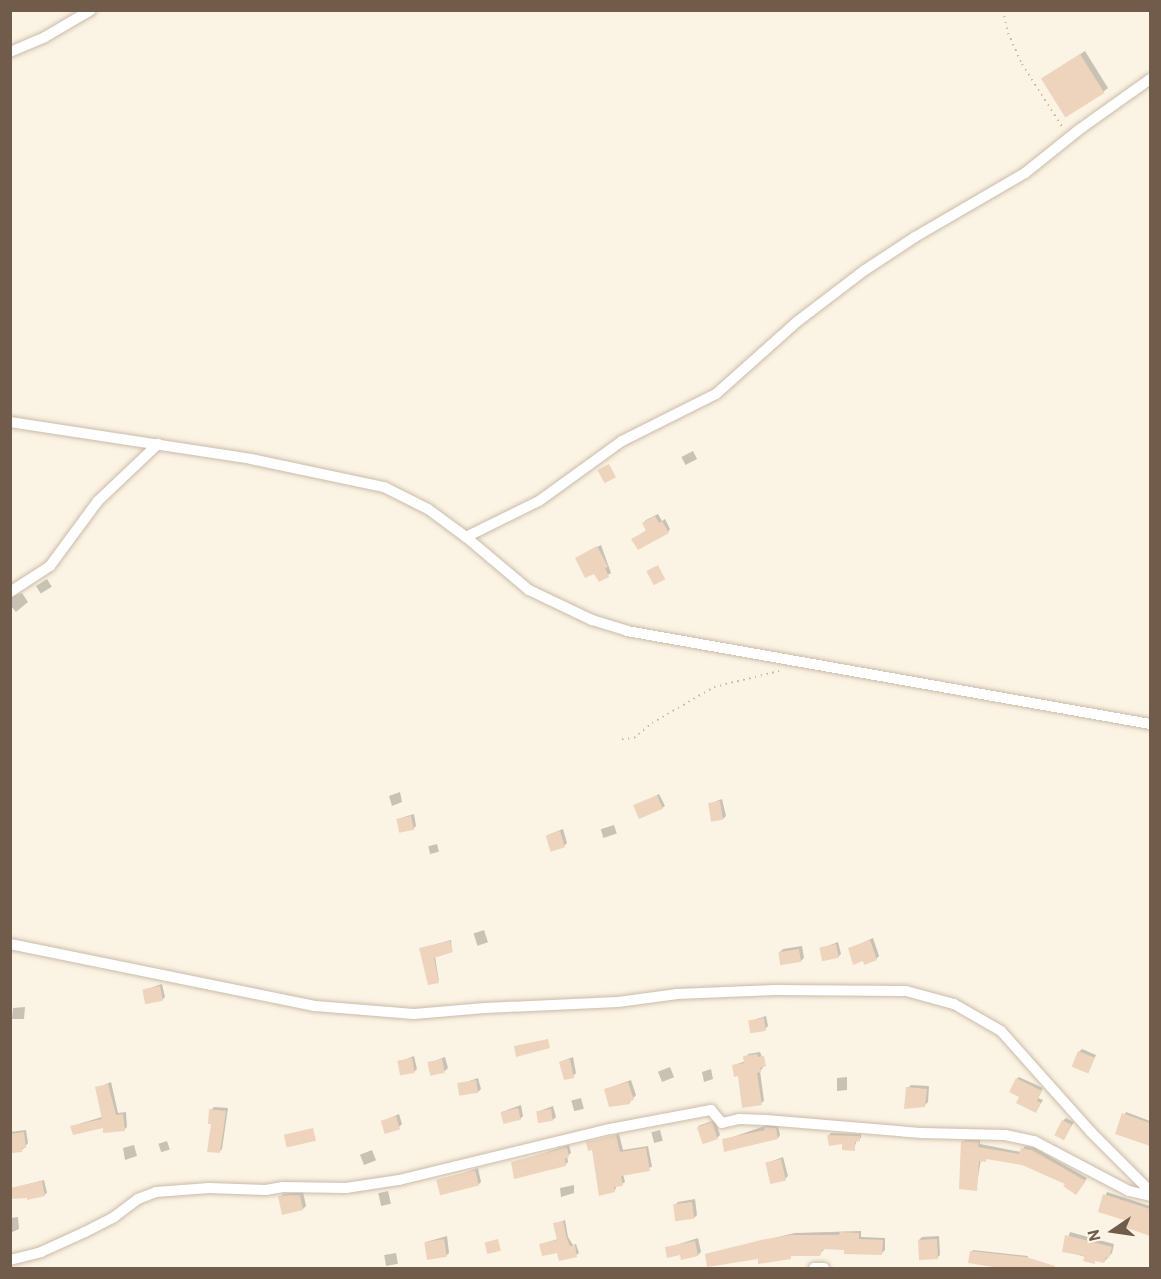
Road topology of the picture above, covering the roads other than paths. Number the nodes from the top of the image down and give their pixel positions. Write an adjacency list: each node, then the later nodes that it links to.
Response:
1 (91, 10): 2 (street)
2 (10, 52)
3 (1150, 79): 6 (street)
4 (10, 422): 5 (street)
5 (158, 444): 6 (street); 7 (street)
6 (466, 537): 8 (street)
7 (10, 591)
8 (1150, 724)
9 (10, 944): 10 (street)
10 (1150, 1191)
11 (1150, 1196): 12 (street)
12 (10, 1260)
13 (814, 1269): 14 (street)
14 (825, 1269)

